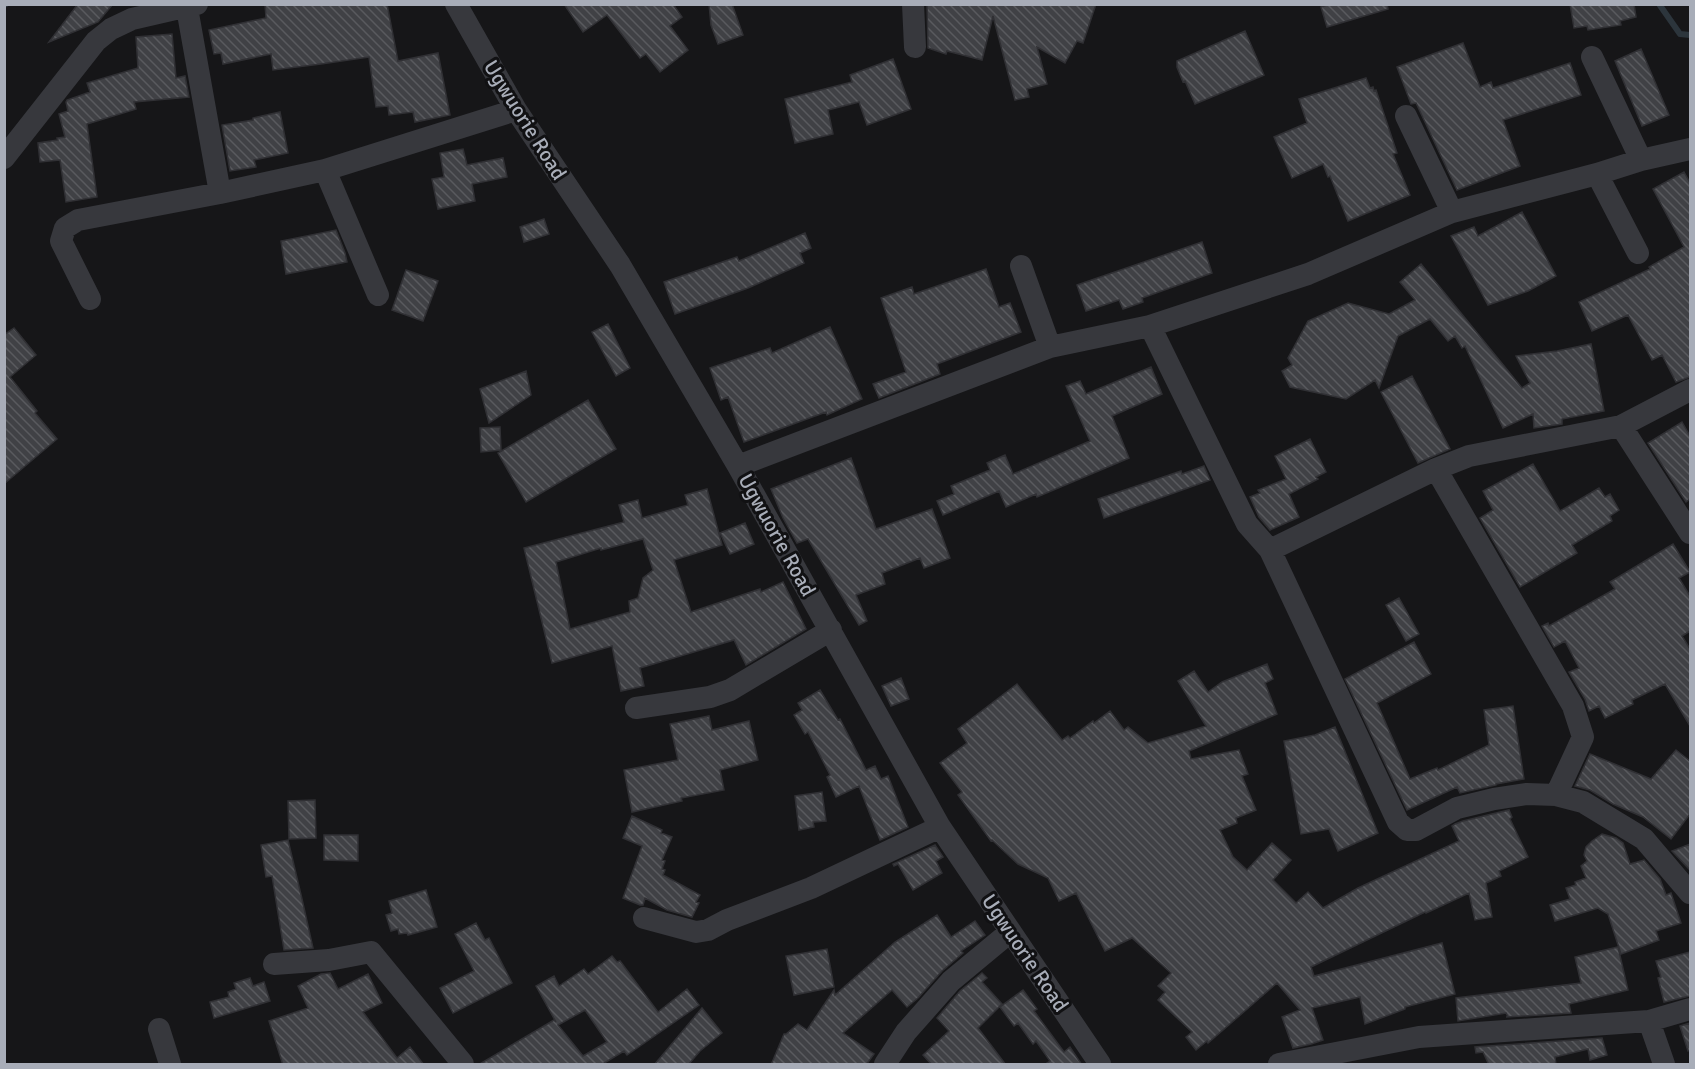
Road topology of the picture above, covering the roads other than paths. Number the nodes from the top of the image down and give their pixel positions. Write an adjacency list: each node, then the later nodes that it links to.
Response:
1 (456, 4): 6 (street, Ugwuorie Road)
2 (913, 4): 4 (street)
3 (192, 6): 9 (street); 13 (street)
4 (915, 47)
5 (1592, 57): 10 (street)
6 (516, 110): 11 (street); 23 (street, Ugwuorie Road)
7 (1406, 116): 14 (street)
8 (1690, 149): 10 (street)
9 (4, 158)
10 (1641, 160): 12 (street)
11 (326, 170): 13 (street); 17 (street)
12 (1597, 174): 14 (street); 15 (street)
13 (220, 193): 18 (street)
14 (1452, 212): 19 (street)
15 (1638, 253)
16 (1022, 266): 20 (street)
17 (378, 295)
18 (90, 299)
19 (1150, 326): 20 (street); 26 (street)
20 (1050, 347): 23 (street)
21 (1690, 390): 22 (street)
22 (1621, 426): 24 (street); 25 (street)
23 (738, 466): 27 (street, Ugwuorie Road)
24 (1436, 468): 26 (street); 29 (street)
25 (1690, 533)
26 (1270, 550): 29 (street)
27 (831, 630): 28 (street); 30 (street, Ugwuorie Road)
28 (636, 708)
29 (1556, 795): 31 (street)
30 (940, 827): 32 (street); 33 (street, Ugwuorie Road)
31 (1690, 893)
32 (644, 918)
33 (1010, 932): 40 (street); 41 (street, Ugwuorie Road)
34 (274, 964): 39 (street)
35 (1690, 1009): 36 (street)
36 (1649, 1021): 42 (street); 43 (street)
37 (159, 1029): 38 (street)
38 (170, 1065)
39 (463, 1065)
40 (885, 1065)
41 (1100, 1065)
42 (1279, 1065)
43 (1665, 1065)

